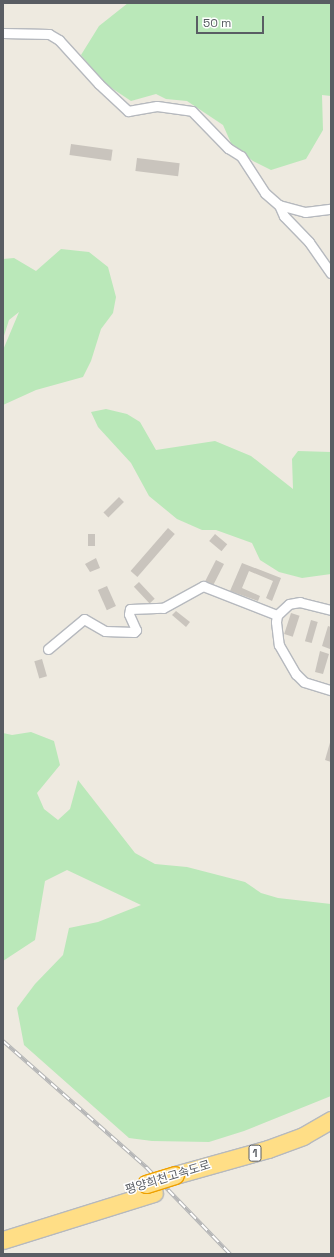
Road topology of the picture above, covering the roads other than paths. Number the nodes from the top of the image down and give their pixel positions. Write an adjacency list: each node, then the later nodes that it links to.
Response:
1 (3, 33): 2 (street)
2 (279, 205): 3 (street); 4 (street)
3 (331, 209)
4 (331, 273)
5 (331, 610): 6 (street)
6 (277, 616): 7 (street); 8 (street)
7 (48, 649)
8 (331, 690)
9 (331, 1120): 11 (highway, 평양희천고속도로 / 1)
10 (331, 1133): 11 (highway, 평양희천고속도로 / 1)
11 (179, 1179): 12 (highway, 평양희천고속도로 / 1, bridge)
12 (150, 1189): 13 (highway, 평양희천고속도로 / 1); 14 (highway, 평양희천고속도로 / 1)
13 (3, 1230)
14 (3, 1240)

